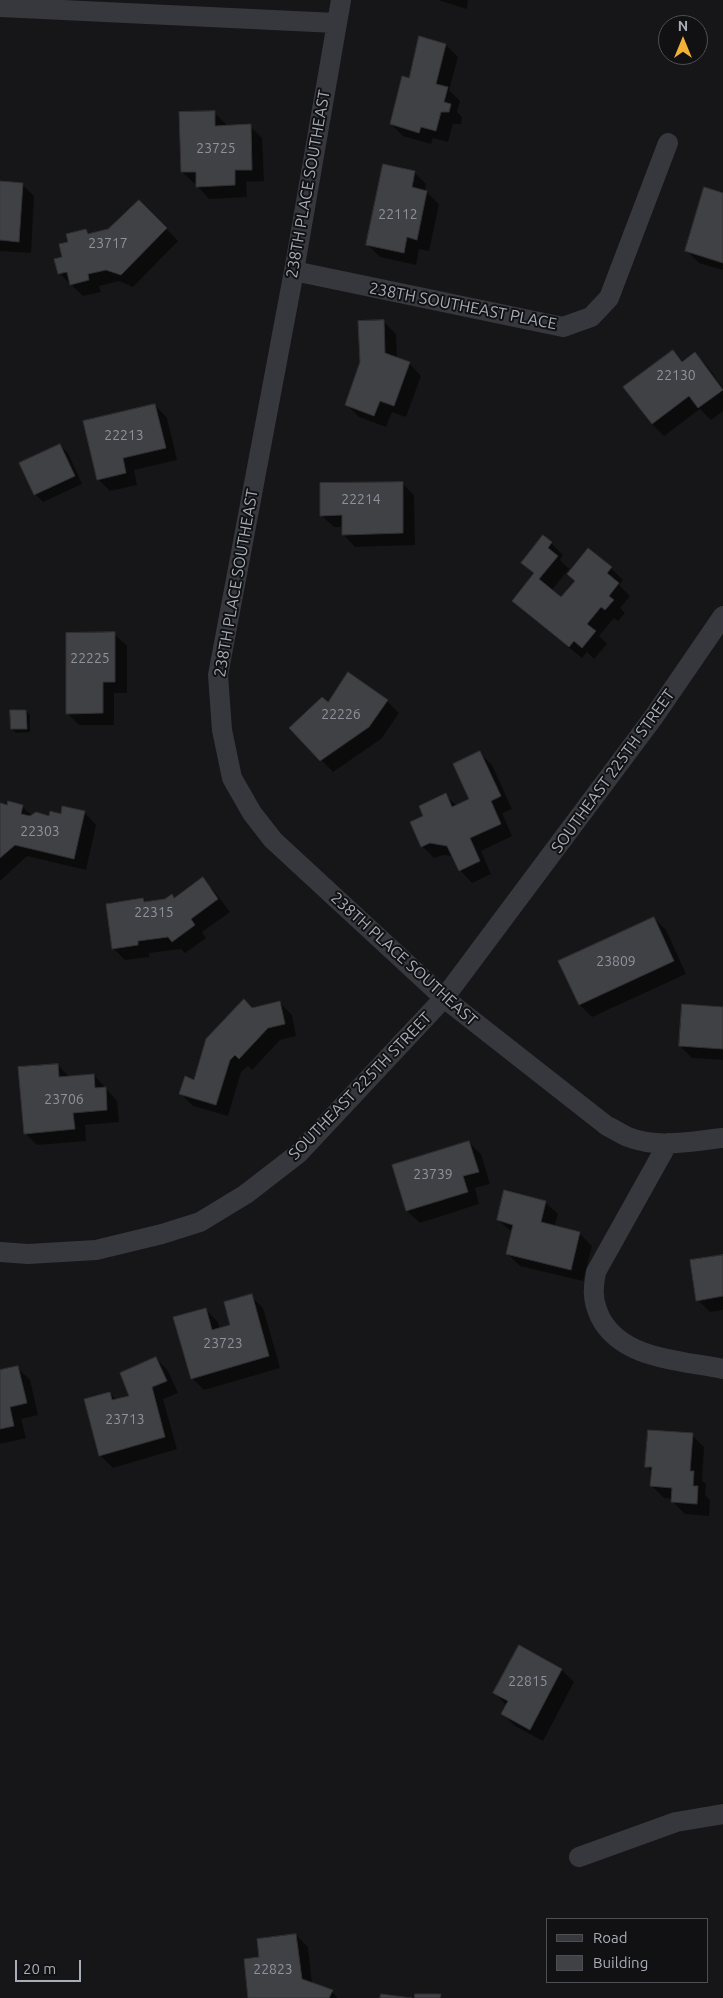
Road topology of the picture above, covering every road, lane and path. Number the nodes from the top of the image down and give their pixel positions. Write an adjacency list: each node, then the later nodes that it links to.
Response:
1 (341, 0): 3 (street, 238TH PLACE SOUTHEAST)
2 (0, 7): 3 (street)
3 (336, 23): 5 (street, 238TH PLACE SOUTHEAST)
4 (668, 143): 5 (street, 238TH SOUTHEAST PLACE)
5 (294, 271): 7 (street, 238TH PLACE SOUTHEAST)
6 (723, 616): 7 (street, SOUTHEAST 225TH STREET)
7 (444, 998): 9 (street, 238TH PLACE SOUTHEAST); 10 (street, SOUTHEAST 225TH STREET)
8 (723, 1138): 9 (street, 238TH PLACE SOUTHEAST)
9 (668, 1144): 11 (street)
10 (0, 1252)
11 (723, 1369)
12 (723, 1814): 13 (street)
13 (579, 1857)

